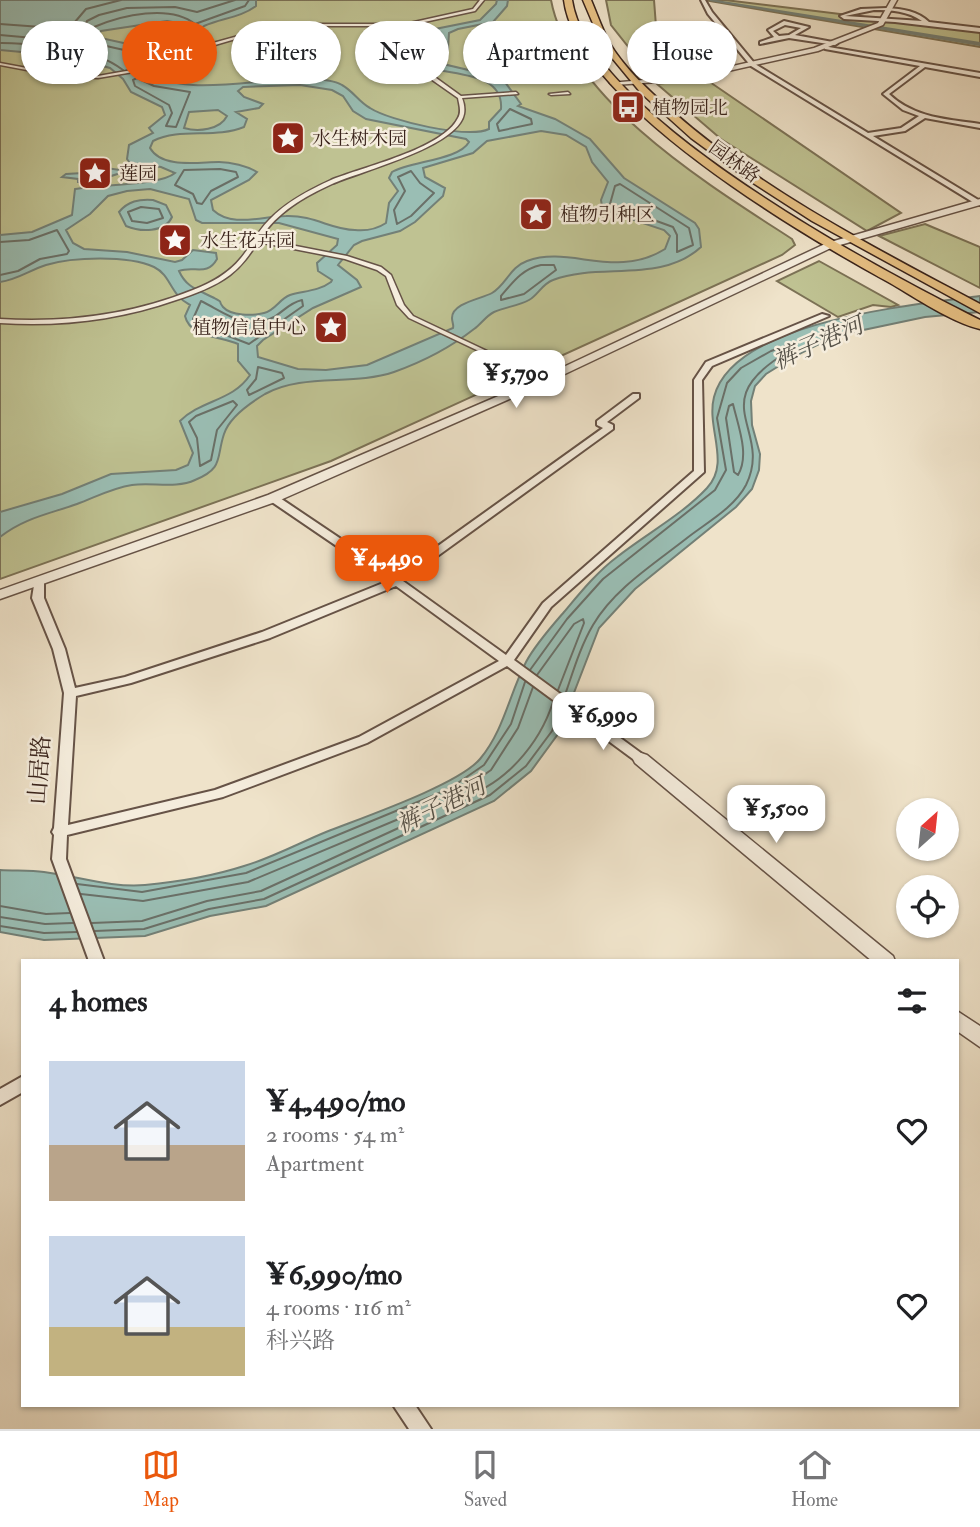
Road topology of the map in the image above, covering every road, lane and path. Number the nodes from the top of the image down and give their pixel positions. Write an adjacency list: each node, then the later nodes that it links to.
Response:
1 (482, 0): 7 (street)
2 (568, 0): 24 (main road, 园林路)
3 (587, 0): 21 (main road, 园林路)
4 (703, 0): 18 (street)
5 (894, 0): 6 (street)
6 (889, 10): 8 (street); 10 (street); 10 (street)
7 (426, 21)
8 (927, 23): 10 (street); 11 (street)
9 (355, 24): 17 (street)
10 (879, 24): 15 (street)
11 (980, 34)
12 (791, 35): 13 (street); 13 (street); 15 (street)
13 (776, 36): 14 (street)
14 (762, 43)
15 (836, 43): 16 (street)
16 (825, 47): 18 (street); 19 (street)
17 (0, 64)
18 (753, 65): 20 (street); 33 (street)
19 (924, 65): 22 (street); 31 (street)
20 (737, 68)
21 (627, 72)
22 (980, 75)
23 (627, 82): 24 (street)
24 (614, 83): 37 (main road, 园林路)
25 (441, 84): 30 (street)
26 (637, 84): 35 (main road, 园林路)
27 (568, 93): 29 (street)
28 (514, 94): 30 (street)
29 (551, 94)
30 (460, 97): 36 (street)
31 (925, 115): 32 (street); 33 (street)
32 (980, 126)
33 (865, 135): 34 (street)
34 (979, 202): 35 (street)
35 (850, 239): 37 (street); 38 (main road, 园林路)
36 (257, 240): 40 (street); 42 (street)
37 (830, 244): 41 (main road, 园林路); 42 (street)
38 (980, 309)
39 (825, 316): 48 (street)
40 (0, 321)
41 (980, 325)
42 (544, 380): 44 (street)
43 (636, 396): 46 (street)
44 (273, 498): 45 (street); 46 (street)
45 (39, 581): 47 (street); 49 (street, 山居路)
46 (396, 582): 48 (street); 49 (street)
47 (0, 595)
48 (513, 664): 50 (street); 51 (street)
49 (70, 693): 51 (street, 山居路)
50 (640, 759): 53 (street)
51 (59, 832): 52 (street, 山居路)
52 (96, 959)
53 (884, 959)
54 (959, 1021): 55 (street)
55 (980, 1038)
56 (21, 1084): 57 (street)
57 (0, 1098)
58 (404, 1407): 59 (street)
59 (421, 1429)

